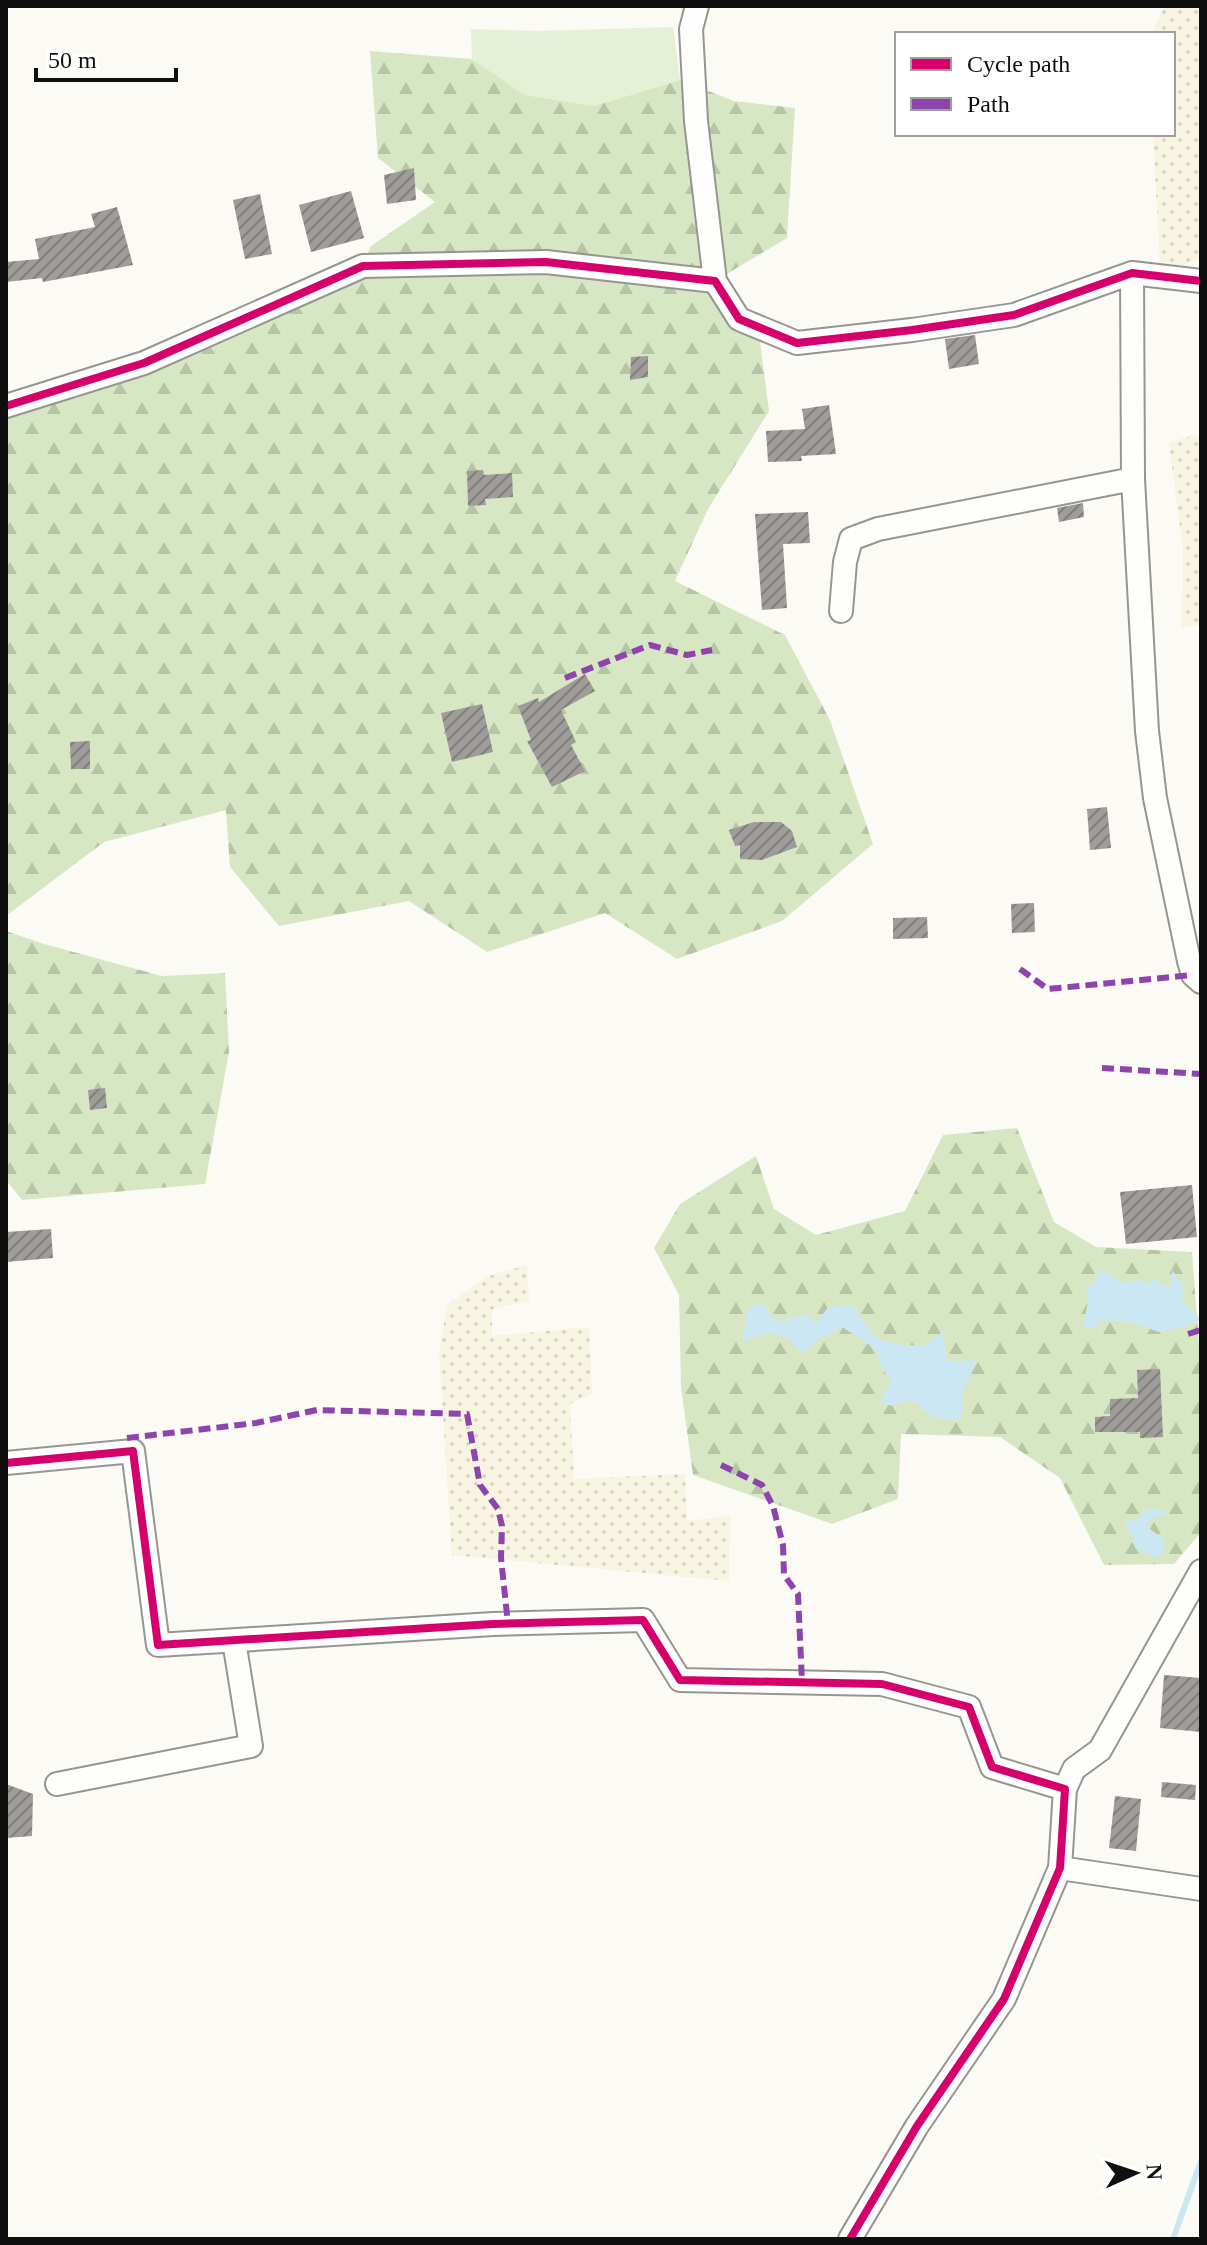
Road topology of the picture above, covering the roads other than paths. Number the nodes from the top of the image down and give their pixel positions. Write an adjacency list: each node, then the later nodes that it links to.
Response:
1 (697, 6): 3 (street)
2 (1132, 273): 3 (street); 4 (street); 6 (street)
3 (715, 281): 5 (street)
4 (1201, 281)
5 (6, 406)
6 (1133, 479): 7 (street); 8 (street)
7 (841, 611)
8 (1201, 982)
9 (6, 1463): 11 (street)
10 (1201, 1571): 13 (street)
11 (234, 1641): 12 (street); 13 (street)
12 (57, 1784)
13 (1065, 1789): 14 (street)
14 (1060, 1868): 15 (street); 16 (street)
15 (1201, 1889)
16 (850, 2239)

